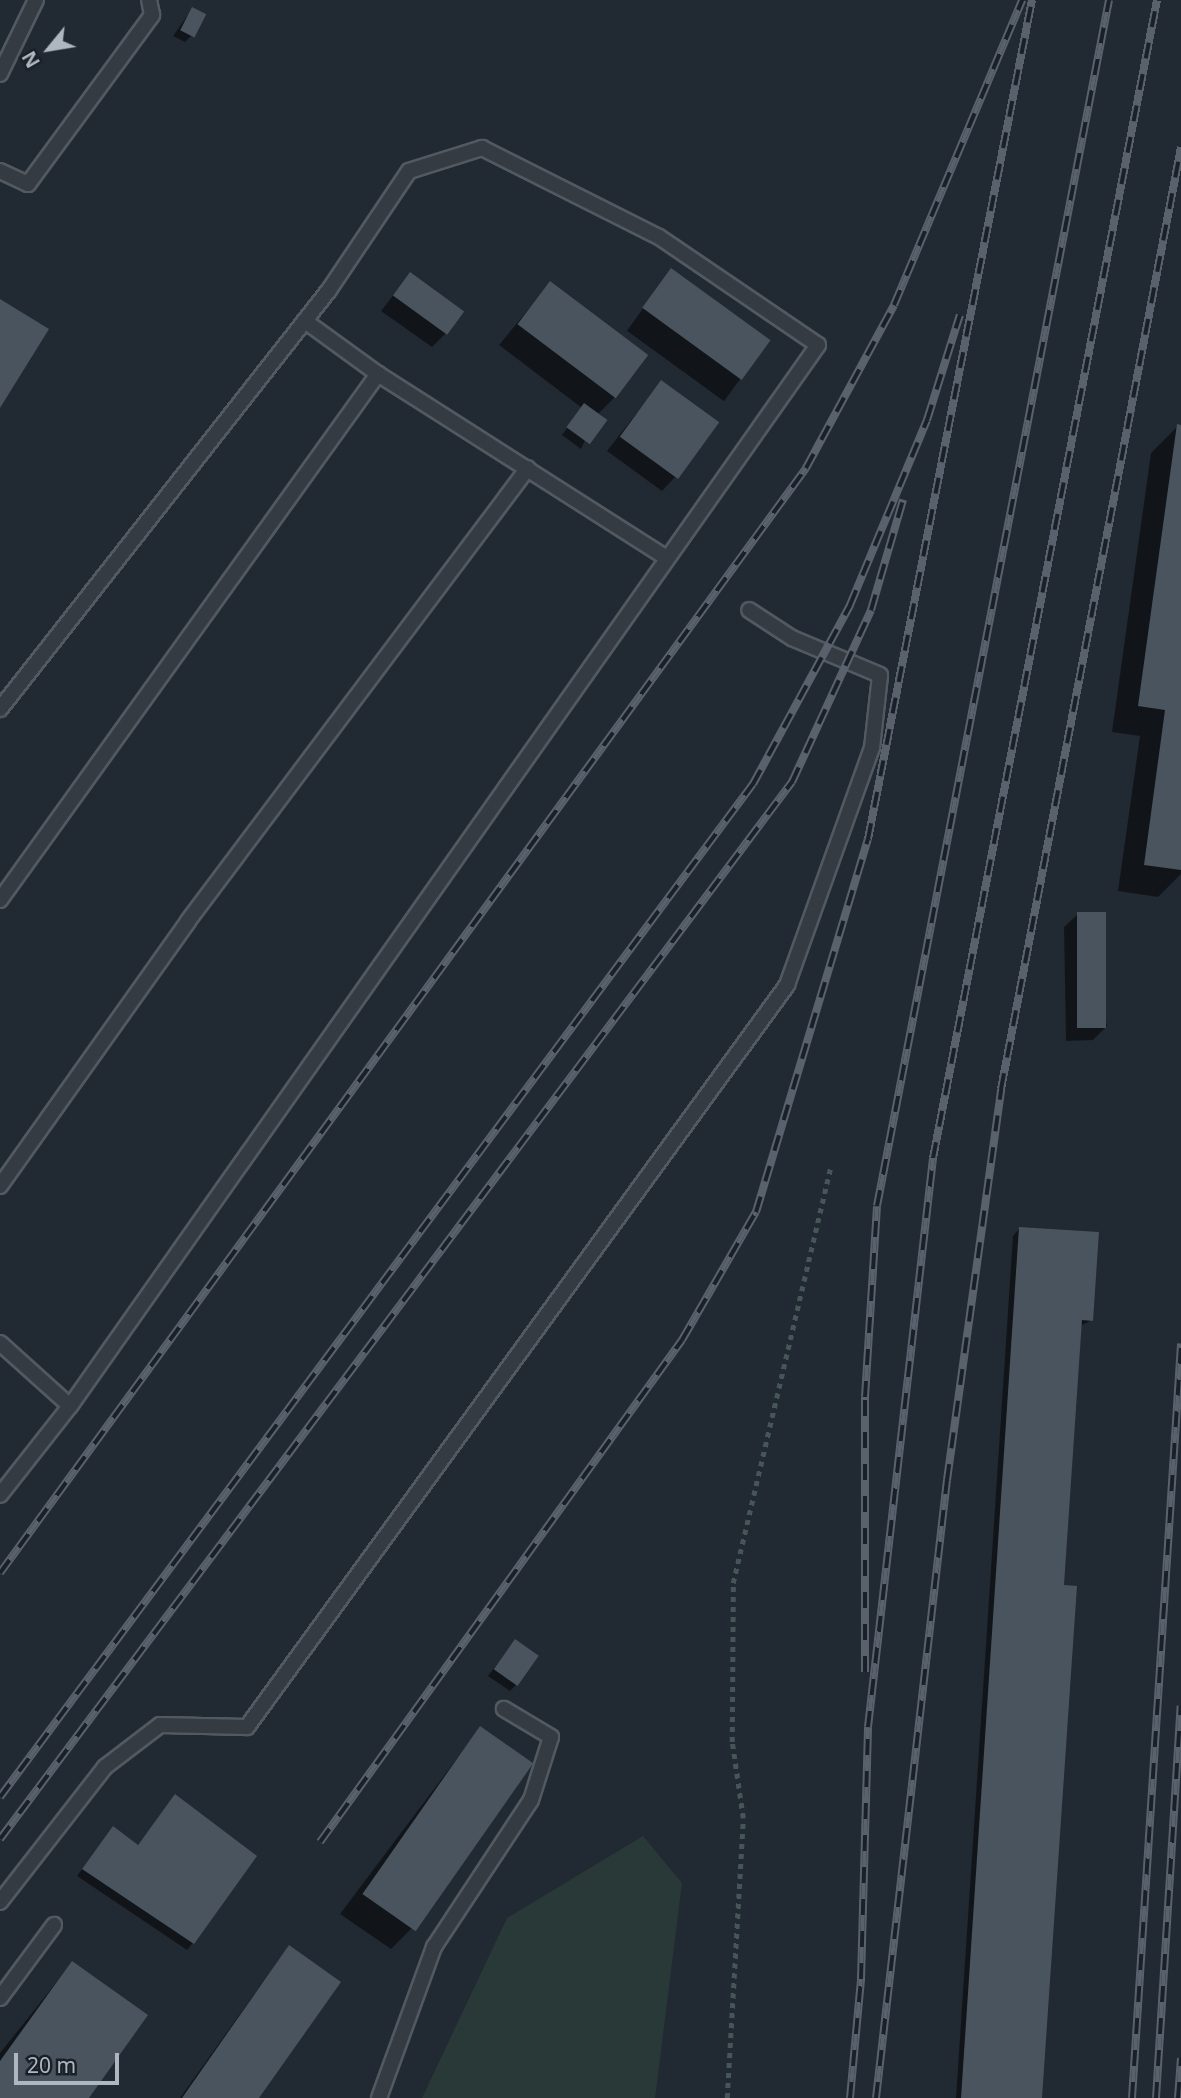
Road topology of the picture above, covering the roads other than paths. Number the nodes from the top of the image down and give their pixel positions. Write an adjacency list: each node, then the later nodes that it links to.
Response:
1 (36, 0): 3 (lane)
2 (149, 0): 4 (lane)
3 (0, 74)
4 (0, 171)
5 (305, 321): 6 (lane); 8 (lane); 10 (lane)
6 (378, 374): 7 (lane); 11 (lane)
7 (528, 468): 8 (lane); 12 (lane)
8 (667, 558): 14 (lane)
9 (749, 610): 17 (lane)
10 (0, 709)
11 (0, 900)
12 (0, 1186)
13 (0, 1343): 14 (lane)
14 (70, 1406): 15 (lane)
15 (0, 1496)
16 (504, 1709): 20 (lane)
17 (0, 1902)
18 (54, 1925): 19 (lane)
19 (0, 1998)
20 (379, 2098)

